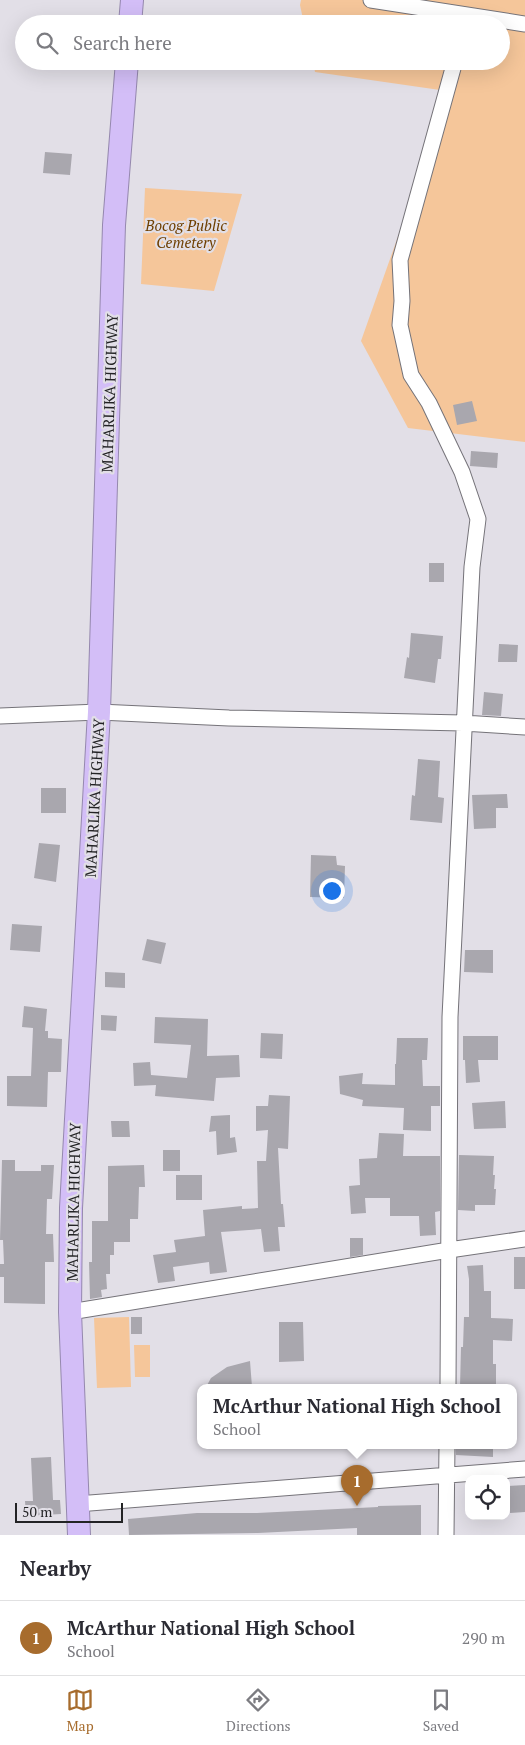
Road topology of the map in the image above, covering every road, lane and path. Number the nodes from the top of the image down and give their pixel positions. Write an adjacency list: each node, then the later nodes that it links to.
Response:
1 (132, 0): 3 (highway)
2 (371, 0): 4 (street)
3 (131, 15)
4 (447, 15)
5 (510, 23): 6 (street)
6 (525, 24)
7 (126, 70): 9 (highway, MAHARLIKA HIGHWAY)
8 (453, 70): 11 (street)
9 (99, 712): 10 (street); 11 (street); 15 (highway, MAHARLIKA HIGHWAY)
10 (0, 716)
11 (463, 723): 12 (street); 14 (street)
12 (525, 728)
13 (525, 1239): 14 (street)
14 (449, 1250): 15 (street); 16 (street)
15 (70, 1312): 20 (highway, MAHARLIKA HIGHWAY)
16 (448, 1384)
17 (447, 1449): 19 (street)
18 (525, 1469): 19 (street)
19 (447, 1476): 20 (street); 22 (street)
20 (77, 1504): 21 (highway, MAHARLIKA HIGHWAY)
21 (79, 1535)
22 (446, 1535)

